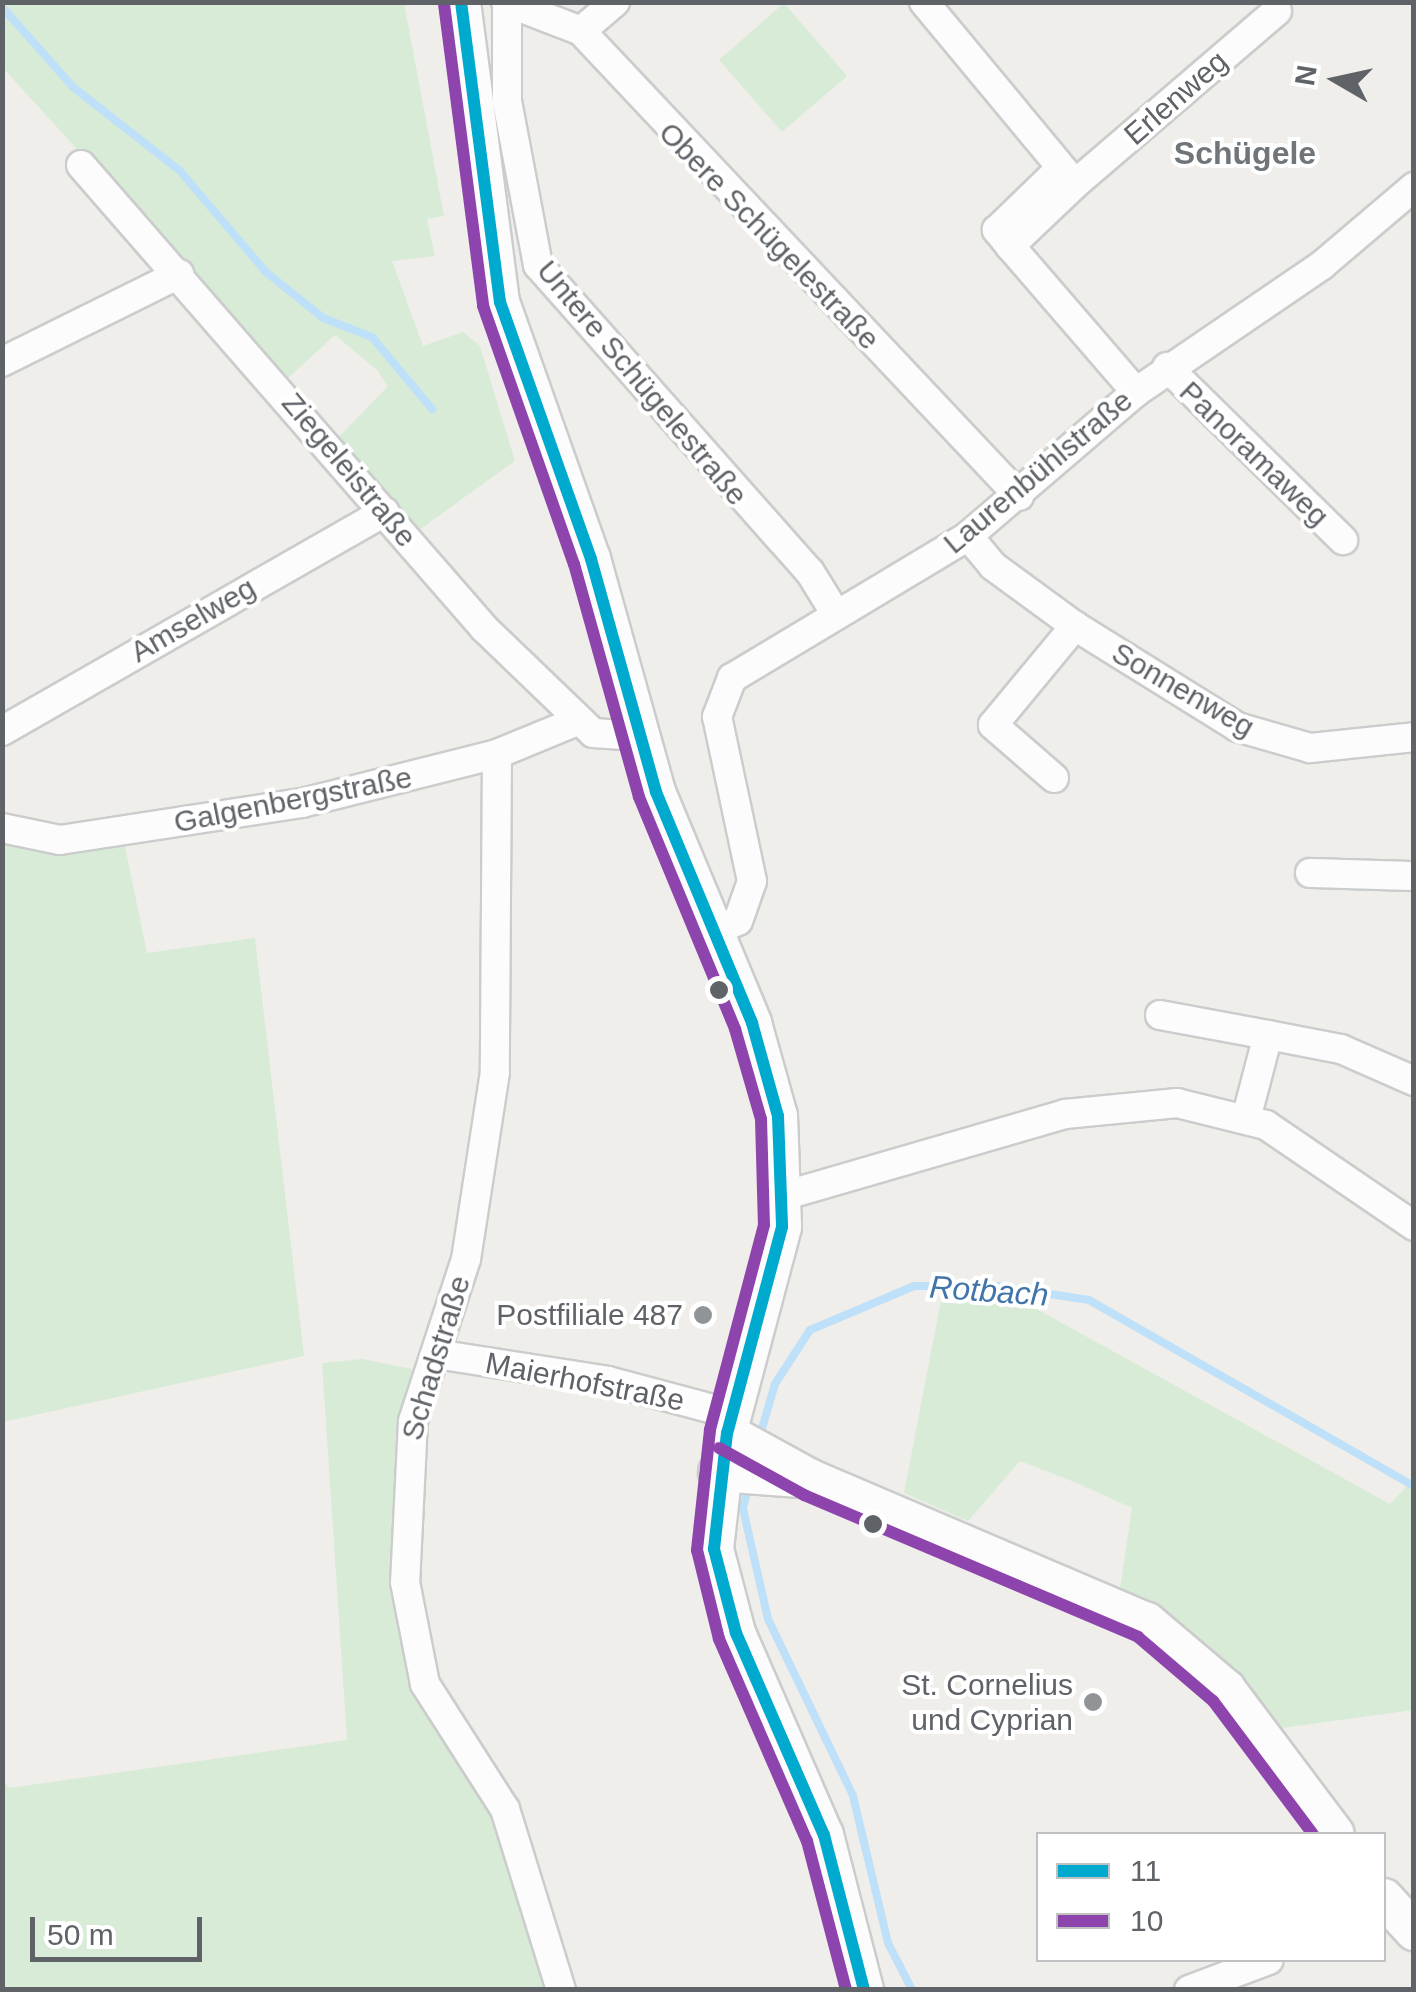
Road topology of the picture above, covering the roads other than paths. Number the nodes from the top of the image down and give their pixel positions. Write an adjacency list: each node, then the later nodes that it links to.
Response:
1 (461, 2): 22 (street)
2 (615, 2): 6 (street)
3 (506, 4): 6 (street, Obere Schügelestraße); 18 (street, Untere Schügelestraße)
4 (940, 8): 8 (street)
5 (1277, 10): 8 (street, Erlenweg)
6 (581, 31): 14 (street, Obere Schügelestraße)
7 (81, 165): 10 (street, Ziegeleistraße)
8 (1068, 176): 13 (street, Erlenweg)
9 (1414, 187): 12 (street, Laurenbühlstraße)
10 (179, 274): 11 (street); 15 (street, Ziegeleistraße)
11 (2, 362)
12 (1167, 368): 13 (street, Laurenbühlstraße); 17 (street, Panoramaweg)
13 (1136, 392): 14 (street, Laurenbühlstraße)
14 (1019, 496): 16 (street, Laurenbühlstraße)
15 (386, 512): 20 (street, Ziegeleistraße); 21 (street, Amselweg)
16 (968, 536): 18 (street, Laurenbühlstraße); 19 (street, Sonnenweg)
17 (1343, 540)
18 (834, 611): 29 (street, Laurenbühlstraße)
19 (1075, 626): 23 (street, Sonnenweg); 25 (street)
20 (577, 720): 22 (street, Ziegeleistraße); 24 (street, Galgenbergstraße)
21 (2, 731)
22 (638, 736): 29 (street)
23 (1414, 737)
24 (498, 754): 26 (street, Galgenbergstraße); 36 (street, Schadstraße)
25 (1054, 778)
26 (2, 828)
27 (1310, 873): 28 (street)
28 (1414, 876)
29 (713, 932): 34 (street)
30 (1160, 1015): 31 (street)
31 (1268, 1035): 32 (street); 33 (street)
32 (1414, 1081)
33 (1248, 1116): 34 (street); 35 (street)
34 (783, 1196): 37 (street)
35 (1414, 1226)
36 (436, 1354): 37 (street, Maierhofstraße); 40 (street, Schadstraße)
37 (742, 1451): 38 (street); 41 (street)
38 (1333, 1832)
39 (1264, 1962): 42 (street)
40 (561, 1990)
41 (864, 1990)
42 (1189, 1990)

